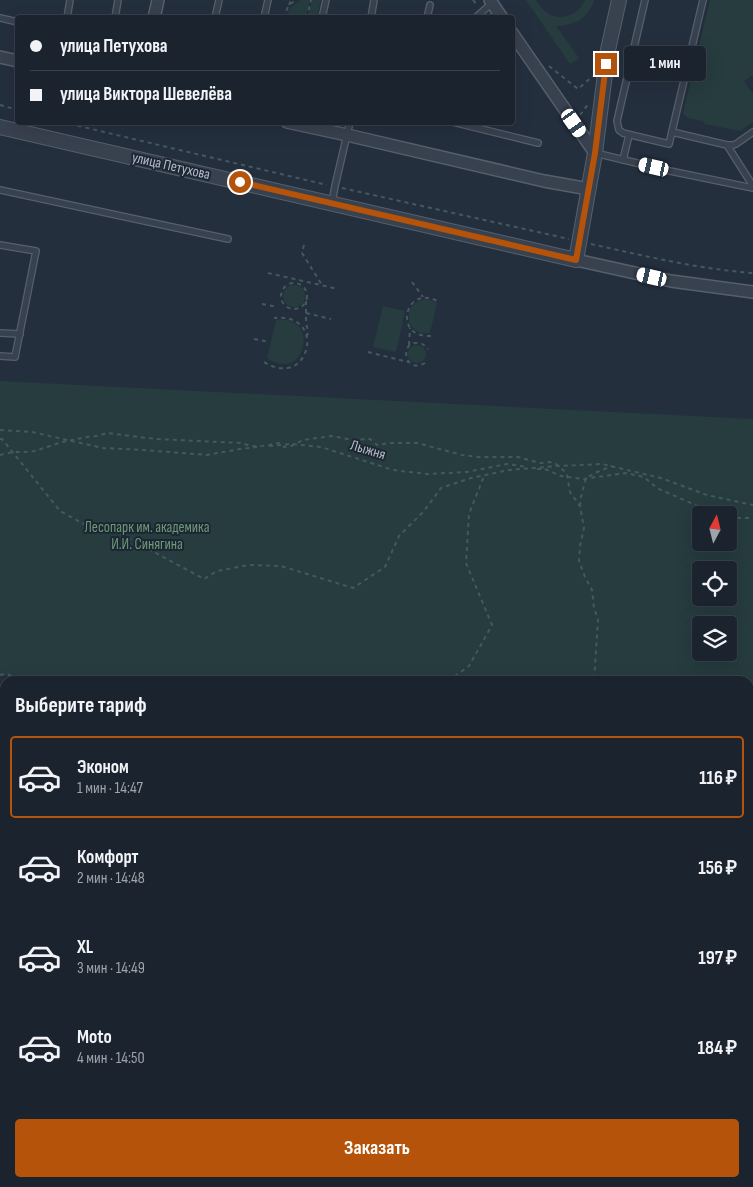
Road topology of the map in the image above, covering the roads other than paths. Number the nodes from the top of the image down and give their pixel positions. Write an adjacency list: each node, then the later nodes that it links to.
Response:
1 (70, 0): 13 (lane)
2 (118, 0): 14 (lane)
3 (158, 0): 15 (street)
4 (219, 0): 16 (lane)
5 (268, 0): 17 (lane)
6 (326, 0): 18 (lane)
7 (374, 0): 19 (lane)
8 (619, 0): 38 (street)
9 (645, 0): 35 (lane)
10 (703, 0): 32 (lane)
11 (491, 1): 21 (lane); 22 (street)
12 (430, 5): 20 (lane)
13 (68, 15)
14 (115, 15)
15 (155, 15)
16 (216, 15)
17 (265, 15)
18 (323, 15)
19 (372, 15)
20 (428, 15)
21 (478, 15)
22 (500, 15)
23 (0, 18): 24 (lane)
24 (15, 21)
25 (515, 37): 38 (street)
26 (0, 57): 27 (street)
27 (15, 61)
28 (301, 125): 34 (street)
29 (349, 125): 34 (lane)
30 (465, 125): 36 (lane)
31 (0, 127): 43 (street, улица Петухова)
32 (672, 132): 35 (lane); 37 (lane)
33 (753, 132): 37 (lane)
34 (347, 135): 41 (street); 43 (lane)
35 (629, 135): 39 (lane)
36 (538, 143)
37 (728, 145): 40 (lane)
38 (595, 153): 39 (lane); 41 (street)
39 (623, 160): 40 (lane)
40 (753, 187)
41 (589, 189): 46 (street)
42 (0, 190): 44 (lane)
43 (332, 203): 46 (street, улица Петухова)
44 (228, 239)
45 (0, 245): 49 (lane)
46 (576, 260): 47 (street, улица Петухова)
47 (753, 292)
48 (0, 333): 49 (lane)
49 (20, 334): 50 (lane)
50 (0, 356)

